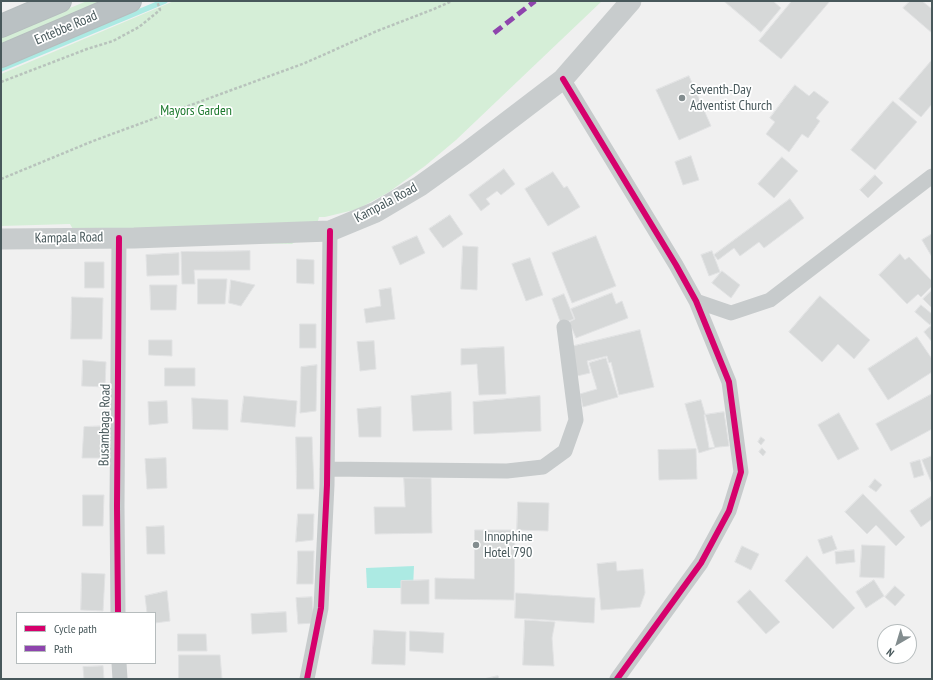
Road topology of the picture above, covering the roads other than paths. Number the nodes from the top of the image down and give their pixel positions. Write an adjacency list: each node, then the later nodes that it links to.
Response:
1 (60, 1): 4 (highway, Entebbe Road)
2 (130, 1): 5 (highway, Entebbe Road)
3 (631, 1): 6 (main road, Kampala Road)
4 (1, 26)
5 (1, 56)
6 (563, 79): 8 (main road, Kampala Road); 11 (street)
7 (932, 176): 11 (street)
8 (330, 231): 9 (main road, Kampala Road); 13 (street)
9 (119, 238): 10 (main road, Kampala Road); 14 (street, Busambaga Road)
10 (1, 239)
11 (696, 301): 18 (street)
12 (564, 327): 13 (street)
13 (327, 469): 17 (street)
14 (118, 612)
15 (119, 664): 16 (street)
16 (120, 679)
17 (308, 679)
18 (617, 679)

